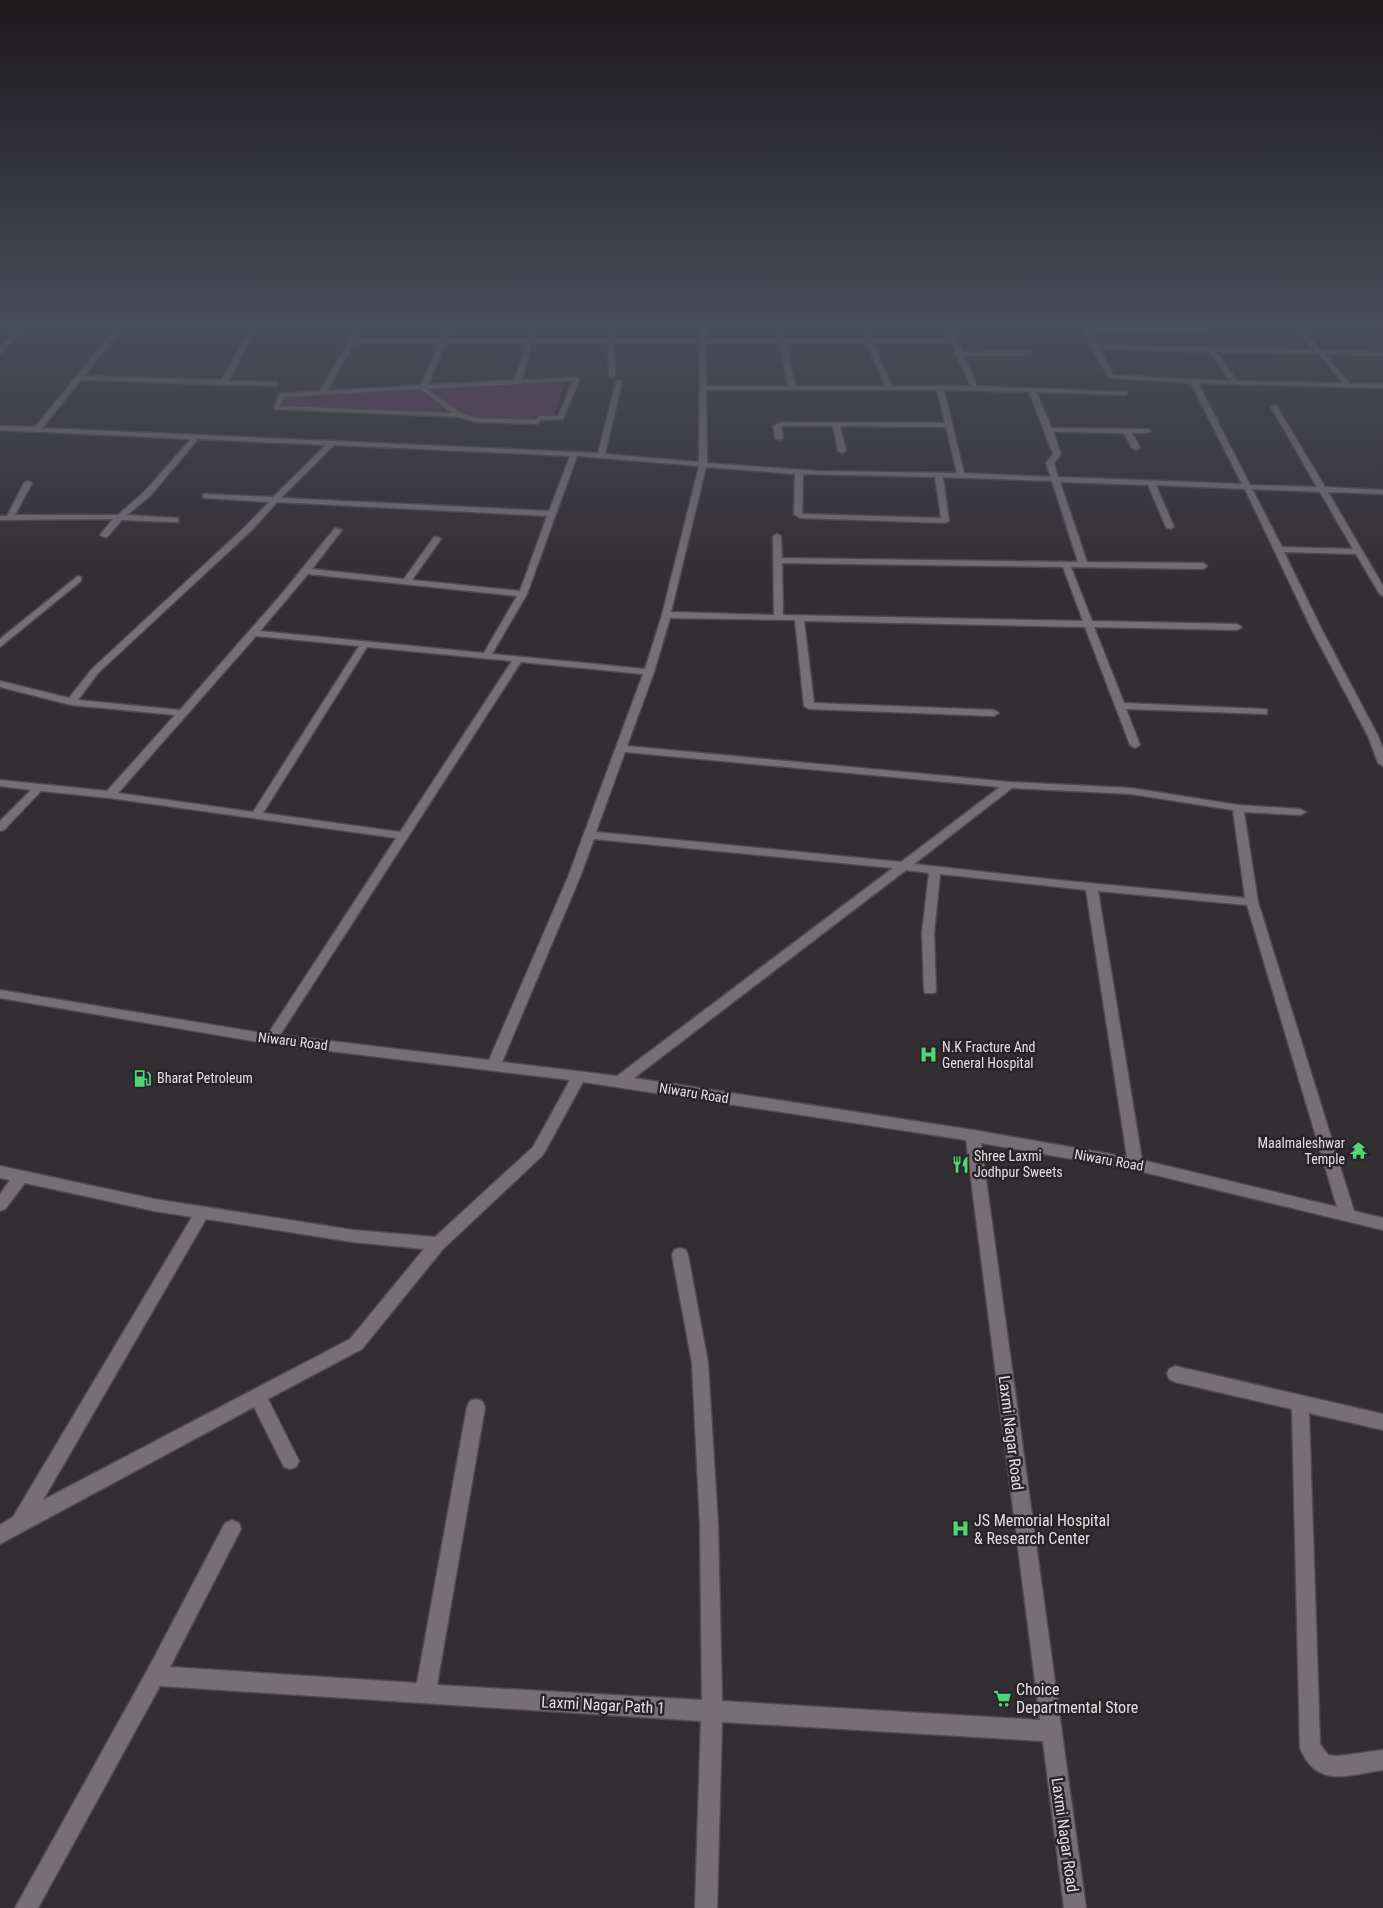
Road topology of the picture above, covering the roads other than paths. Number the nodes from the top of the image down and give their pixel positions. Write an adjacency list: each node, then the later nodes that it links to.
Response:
1 (51, 411): 15 (street)
2 (355, 411): 11 (street)
3 (454, 411): 11 (street)
4 (564, 411): 11 (street)
5 (612, 411): 25 (street)
6 (703, 411): 26 (street)
7 (946, 411): 13 (street)
8 (1041, 411): 16 (street)
9 (1208, 411): 33 (street)
10 (1276, 411): 34 (street)
11 (460, 415)
12 (836, 424): 13 (street); 20 (street); 23 (street)
13 (950, 425): 29 (street)
14 (0, 428): 15 (street)
15 (36, 430): 19 (street)
16 (1049, 430): 18 (street); 30 (street)
17 (1146, 430): 18 (street)
18 (1127, 431): 22 (street)
19 (196, 437): 21 (street); 40 (street)
20 (778, 438)
21 (332, 443): 24 (street); 37 (street)
22 (1136, 448)
23 (842, 451)
24 (574, 454): 25 (street); 38 (street)
25 (602, 456): 26 (street)
26 (703, 465): 27 (street); 59 (street)
27 (799, 472): 28 (street); 28 (street)
28 (939, 475): 29 (street)
29 (961, 476): 30 (street)
30 (1054, 479): 32 (street); 52 (street)
31 (28, 483): 39 (street)
32 (1151, 483): 33 (street); 43 (street)
33 (1246, 487): 34 (street); 48 (street)
34 (1321, 490): 35 (street); 49 (street)
35 (1383, 492)
36 (206, 496): 37 (street)
37 (276, 499): 38 (street); 71 (street)
38 (552, 514): 58 (street)
39 (10, 517): 40 (street); 41 (street)
40 (120, 517): 42 (street); 45 (street)
41 (0, 518)
42 (175, 520)
43 (1170, 527)
44 (338, 530): 54 (street)
45 (104, 536)
46 (777, 536): 50 (street)
47 (437, 539): 56 (street)
48 (1279, 549): 49 (street); 78 (street)
49 (1360, 552): 57 (street)
50 (778, 560): 51 (street); 60 (street)
51 (1066, 564): 52 (street); 62 (street)
52 (1083, 564): 53 (street)
53 (1203, 566)
54 (307, 571): 56 (street); 64 (street)
55 (78, 579): 65 (street)
56 (406, 582): 58 (street)
57 (1383, 593)
58 (523, 594): 67 (street)
59 (666, 615): 60 (street); 69 (street)
60 (779, 617): 61 (street)
61 (800, 618): 62 (street); 75 (street)
62 (1089, 624): 63 (street); 72 (street)
63 (1236, 627)
64 (256, 633): 66 (street); 74 (street)
65 (0, 644)
66 (364, 645): 67 (street); 85 (street)
67 (487, 655): 68 (street)
68 (519, 658): 69 (street); 88 (street)
69 (649, 672): 77 (street)
70 (0, 684): 71 (street)
71 (71, 702): 74 (street)
72 (1120, 706): 73 (street); 76 (street)
73 (1263, 712)
74 (181, 713): 82 (street)
75 (994, 713)
76 (1135, 745)
77 (620, 748): 80 (street); 87 (street)
78 (1383, 763)
79 (0, 783): 81 (street)
80 (1010, 785): 83 (street); 89 (street)
81 (38, 787): 82 (street); 86 (street)
82 (110, 795): 85 (street)
83 (1238, 808): 84 (street); 92 (street)
84 (1300, 812)
85 (256, 815): 88 (street)
86 (0, 828)
87 (589, 835): 89 (street); 96 (street)
88 (404, 836): 95 (street)
89 (901, 866): 90 (street); 98 (street)
90 (935, 870): 91 (street); 93 (street)
91 (1091, 887): 92 (street); 100 (street)
92 (1252, 902): 105 (street)
93 (930, 990)
94 (0, 994): 95 (street, Niwaru Road)
95 (271, 1039): 96 (street, Niwaru Road)
96 (494, 1065): 97 (street, Niwaru Road)
97 (579, 1076): 98 (street, Niwaru Road); 107 (street)
98 (620, 1081): 99 (street, Niwaru Road)
99 (973, 1136): 100 (street, Niwaru Road); 121 (street, Laxmi Nagar Road)
100 (1135, 1164): 105 (street, Niwaru Road)
101 (0, 1172): 102 (street)
102 (22, 1176): 103 (street); 104 (street)
103 (0, 1204)
104 (202, 1213): 107 (street); 115 (street)
105 (1347, 1214): 106 (street, Niwaru Road)
106 (1383, 1224)
107 (438, 1244): 110 (street)
108 (680, 1255): 120 (street)
109 (1175, 1374): 111 (street)
110 (257, 1396): 114 (street); 115 (street)
111 (1300, 1403): 113 (street); 122 (street)
112 (476, 1407): 119 (street)
113 (1383, 1422)
114 (290, 1461)
115 (20, 1524): 117 (street)
116 (232, 1529): 118 (street)
117 (0, 1535)
118 (155, 1676): 119 (street, Laxmi Nagar Path 1); 123 (street)
119 (425, 1694): 120 (street, Laxmi Nagar Path 1)
120 (712, 1711): 121 (street, Laxmi Nagar Path 1); 124 (street)
121 (1050, 1731): 125 (street, Laxmi Nagar Road)
122 (1383, 1760)
123 (26, 1908)
124 (706, 1908)
125 (1074, 1908)

